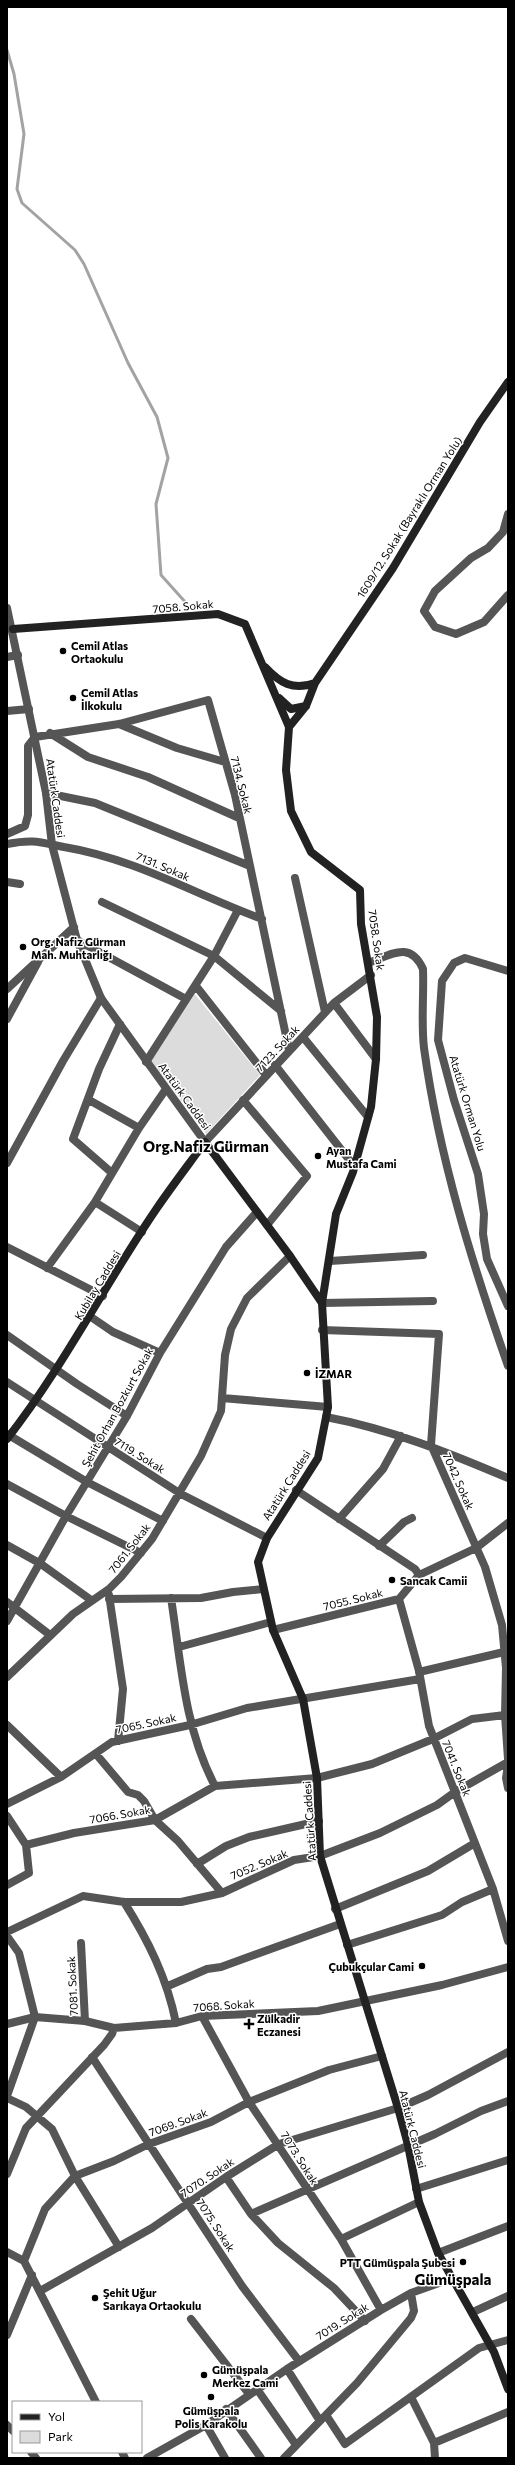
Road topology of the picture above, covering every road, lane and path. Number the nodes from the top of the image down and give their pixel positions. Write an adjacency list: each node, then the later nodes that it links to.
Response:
1 (508, 382): 9 (main road, 1609/12. Sokak (Bayraklı Orman Yolu))
2 (508, 514): 3 (street)
3 (508, 595)
4 (7, 611): 5 (street, Atatürk Caddesi)
5 (13, 629): 6 (street, Atatürk Caddesi); 8 (main road, 7058. Sokak)
6 (18, 655): 7 (street); 12 (street, Atatürk Caddesi)
7 (7, 657)
8 (261, 663): 9 (main road); 10 (main road, 7058. Sokak)
9 (315, 683): 11 (main road, 1609/12. Sokak (Bayraklı Orman Yolu))
10 (272, 690): 11 (main road); 15 (main road, 7058. Sokak)
11 (306, 706): 15 (main road, 1609/12. Sokak (Bayraklı Orman Yolu))
12 (29, 709): 13 (street); 17 (street, Atatürk Caddesi)
13 (7, 711)
14 (119, 724): 16 (street, 7134. Sokak); 18 (street); 18 (street, 7134. Sokak)
15 (289, 727): 35 (main road, 7058. Sokak)
16 (50, 733): 17 (street, 7134. Sokak); 20 (street)
17 (35, 737): 19 (street, Atatürk Caddesi); 21 (street)
18 (225, 762): 20 (street, 7134. Sokak)
19 (46, 793): 23 (street, Atatürk Caddesi); 24 (street)
20 (239, 818): 24 (street, 7134. Sokak)
21 (7, 834)
22 (7, 844): 23 (street, 7131. Sokak)
23 (52, 844): 29 (street, 7131. Sokak); 31 (street, Atatürk Caddesi)
24 (250, 866): 30 (street, 7134. Sokak)
25 (295, 878): 44 (street)
26 (7, 882): 27 (street)
27 (20, 884)
28 (102, 902): 33 (street)
29 (238, 910): 30 (street, 7131. Sokak); 33 (street)
30 (262, 919): 43 (street, 7134. Sokak)
31 (74, 927): 32 (street, Atatürk Caddesi); 34 (street)
32 (77, 940): 40 (street, Atatürk Caddesi); 41 (street)
33 (214, 956): 38 (street); 43 (street)
34 (38, 962): 39 (street); 45 (street)
35 (368, 963): 37 (main road, 7058. Sokak); 79 (street)
36 (508, 971): 74 (street, Atatürk Orman Yolu)
37 (371, 975): 42 (street, 7123. Sokak); 49 (main road, 7058. Sokak)
38 (196, 986): 41 (street); 52 (street)
39 (7, 989)
40 (101, 998): 46 (street, Atatürk Caddesi); 59 (street)
41 (186, 999): 50 (street)
42 (334, 1003): 44 (street, 7123. Sokak); 49 (street)
43 (281, 1011): 48 (street, 7134. Sokak)
44 (325, 1012): 47 (street, 7123. Sokak)
45 (7, 1019)
46 (120, 1024): 50 (street, Atatürk Caddesi); 54 (street)
47 (303, 1037): 48 (street, 7123. Sokak); 56 (street)
48 (289, 1050): 51 (street, 7123. Sokak)
49 (376, 1059): 56 (main road, 7058. Sokak)
50 (146, 1062): 53 (street, Atatürk Caddesi)
51 (275, 1065): 52 (street, 7123. Sokak); 60 (street)
52 (266, 1075): 55 (street, 7123. Sokak)
53 (166, 1089): 57 (street); 58 (street, Atatürk Caddesi)
54 (89, 1100): 57 (street); 61 (street)
55 (243, 1100): 58 (street, 7123. Sokak); 64 (street)
56 (368, 1116): 60 (main road, 7058. Sokak)
57 (139, 1128): 61 (street)
58 (205, 1142): 63 (main road, Atatürk Caddesi); 65 (main road, Kubilay Caddesi)
59 (7, 1163)
60 (354, 1166): 69 (main road, 7058. Sokak)
61 (112, 1173): 62 (street)
62 (95, 1202): 65 (street); 70 (street)
63 (257, 1212): 64 (main road, Atatürk Caddesi); 78 (street, Şehit Orhan Bozkurt Sokak)
64 (267, 1225): 68 (main road, Atatürk Caddesi)
65 (142, 1232): 71 (main road, Kubilay Caddesi)
66 (7, 1247): 70 (street)
67 (423, 1254): 69 (street)
68 (290, 1256): 73 (main road, Atatürk Caddesi); 82 (street, 7061. Sokak)
69 (330, 1262): 73 (main road, 7058. Sokak)
70 (47, 1268): 71 (street)
71 (103, 1296): 75 (main road, Kubilay Caddesi)
72 (433, 1301): 73 (street)
73 (322, 1303): 76 (main road, Atatürk Caddesi)
74 (508, 1306)
75 (91, 1317): 78 (street); 80 (main road, Kubilay Caddesi)
76 (322, 1330): 84 (main road, Atatürk Caddesi); 89 (street, 7042. Sokak)
77 (7, 1335): 80 (street)
78 (160, 1353): 85 (street, Şehit Orhan Bozkurt Sokak)
79 (508, 1366)
80 (57, 1369): 83 (main road, Kubilay Caddesi); 85 (street)
81 (7, 1382): 83 (street, 7119. Sokak)
82 (222, 1398): 84 (street); 95 (street, 7061. Sokak)
83 (35, 1401): 87 (main road, Kubilay Caddesi); 90 (street, 7119. Sokak)
84 (328, 1407): 86 (main road, Atatürk Caddesi)
85 (127, 1416): 90 (street, Şehit Orhan Bozkurt Sokak)
86 (326, 1417): 88 (street); 94 (main road, Atatürk Caddesi)
87 (8, 1436): 92 (street)
88 (401, 1436): 89 (street); 98 (street)
89 (431, 1445): 91 (street); 104 (street, 7042. Sokak)
90 (108, 1449): 92 (street, Şehit Orhan Bozkurt Sokak); 95 (street, 7119. Sokak)
91 (508, 1478)
92 (87, 1482): 96 (street, Şehit Orhan Bozkurt Sokak); 99 (street)
93 (7, 1484): 96 (street)
94 (296, 1490): 98 (street); 101 (main road, Atatürk Caddesi)
95 (181, 1494): 99 (street, 7061. Sokak); 101 (street, 7119. Sokak)
96 (66, 1516): 105 (street); 106 (street, Şehit Orhan Bozkurt Sokak)
97 (412, 1518): 103 (street)
98 (339, 1519): 103 (street)
99 (163, 1521): 105 (street, 7061. Sokak)
100 (508, 1523): 104 (street, 7055. Sokak)
101 (267, 1538): 109 (main road, Atatürk Caddesi)
102 (7, 1545): 106 (street)
103 (379, 1546): 107 (street)
104 (476, 1548): 107 (street, 7055. Sokak); 120 (street, 7042. Sokak)
105 (142, 1553): 108 (street, 7061. Sokak)
106 (41, 1564): 113 (street); 115 (street, Şehit Orhan Bozkurt Sokak)
107 (419, 1575): 112 (street, 7055. Sokak)
108 (109, 1589): 111 (street); 113 (street, 7061. Sokak)
109 (263, 1589): 110 (street); 117 (main road, Atatürk Caddesi)
110 (170, 1598): 111 (street); 119 (street)
111 (109, 1599): 129 (street)
112 (399, 1599): 117 (street, 7055. Sokak); 122 (street, 7041. Sokak)
113 (91, 1600): 118 (street, 7061. Sokak)
114 (7, 1602): 115 (street)
115 (16, 1609): 116 (street, Şehit Orhan Bozkurt Sokak); 118 (street)
116 (7, 1622)
117 (272, 1626): 119 (street, 7055. Sokak); 124 (main road, Atatürk Caddesi)
118 (50, 1635): 123 (street, 7061. Sokak)
119 (179, 1647): 127 (street)
120 (504, 1652): 121 (street, 7042. Sokak); 122 (street, 7065. Sokak)
121 (507, 1668): 125 (street, 7042. Sokak)
122 (420, 1675): 124 (street, 7065. Sokak); 128 (street, 7041. Sokak)
123 (7, 1677)
124 (303, 1699): 127 (street, 7065. Sokak); 135 (main road, Atatürk Caddesi)
125 (505, 1715): 128 (street, 7066. Sokak); 130 (street, 7042. Sokak)
126 (7, 1725): 134 (street)
127 (190, 1725): 129 (street, 7065. Sokak); 137 (street)
128 (433, 1739): 135 (street, 7066. Sokak); 139 (street, 7041. Sokak)
129 (118, 1741): 131 (street, 7065. Sokak)
130 (507, 1746): 132 (street, 7042. Sokak)
131 (96, 1754): 134 (street, 7065. Sokak); 142 (street)
132 (508, 1759)
133 (508, 1764): 136 (street); 139 (street, 7052. Sokak)
134 (60, 1777): 140 (street, 7065. Sokak)
135 (317, 1778): 137 (street, 7066. Sokak); 143 (main road, Atatürk Caddesi)
136 (507, 1778): 138 (street)
137 (215, 1786): 142 (street, 7066. Sokak)
138 (508, 1788)
139 (455, 1792): 144 (street, 7041. Sokak); 146 (street, 7052. Sokak)
140 (7, 1804)
141 (7, 1816): 145 (street)
142 (155, 1820): 145 (street, 7066. Sokak); 147 (street)
143 (319, 1821): 146 (main road, Atatürk Caddesi); 147 (street)
144 (475, 1843): 149 (street, 7041. Sokak); 152 (street)
145 (26, 1845): 148 (street)
146 (320, 1856): 150 (street, 7052. Sokak); 152 (main road, Atatürk Caddesi)
147 (197, 1864): 150 (street)
148 (7, 1885)
149 (493, 1889): 156 (street, 7041. Sokak); 158 (street)
150 (222, 1893): 151 (street, 7052. Sokak)
151 (124, 1902): 154 (street, 7052. Sokak); 160 (street)
152 (335, 1909): 153 (main road, Atatürk Caddesi)
153 (340, 1924): 158 (main road, Atatürk Caddesi); 160 (street)
154 (7, 1932)
155 (7, 1936): 163 (street)
156 (508, 1940)
157 (81, 1943): 164 (street, 7081. Sokak)
158 (347, 1945): 161 (main road, Atatürk Caddesi)
159 (508, 1967): 161 (street, 7068. Sokak)
160 (168, 1986): 165 (street)
161 (365, 2000): 162 (street, 7068. Sokak); 169 (main road, Atatürk Caddesi)
162 (202, 2016): 165 (street, 7068. Sokak); 172 (street, 7073. Sokak)
163 (35, 2017): 164 (street, 7081. Sokak); 166 (street, 7081. Sokak); 171 (street)
164 (85, 2021): 167 (street, 7068. Sokak)
165 (176, 2022): 167 (street, 7068. Sokak)
166 (7, 2024)
167 (114, 2028): 170 (street)
168 (508, 2052): 174 (street, 7070. Sokak)
169 (382, 2056): 172 (street, 7069. Sokak); 174 (main road, Atatürk Caddesi)
170 (92, 2057): 175 (street); 176 (street, 7075. Sokak)
171 (7, 2097): 175 (street)
172 (249, 2102): 176 (street, 7069. Sokak); 177 (street, 7073. Sokak)
173 (508, 2102): 178 (street)
174 (398, 2108): 177 (street, 7070. Sokak); 178 (main road, Atatürk Caddesi)
175 (39, 2116): 180 (street); 181 (street)
176 (149, 2144): 181 (street, 7069. Sokak); 186 (street, 7075. Sokak)
177 (279, 2144): 182 (street, 7070. Sokak); 183 (street, 7073. Sokak)
178 (408, 2145): 183 (street); 184 (main road, Atatürk Caddesi)
179 (508, 2160): 184 (street)
180 (7, 2174)
181 (75, 2176): 190 (street); 193 (street, 7069. Sokak)
182 (226, 2177): 186 (street, 7070. Sokak); 187 (street)
183 (306, 2189): 187 (street); 189 (street, 7073. Sokak)
184 (416, 2189): 185 (main road, Atatürk Caddesi)
185 (419, 2202): 189 (street); 192 (main road, Atatürk Caddesi)
186 (189, 2203): 190 (street, 7070. Sokak); 206 (street, 7075. Sokak)
187 (251, 2214): 202 (street)
188 (508, 2226): 192 (street)
189 (341, 2239): 199 (street, 7073. Sokak)
190 (119, 2246): 196 (street, 7070. Sokak)
191 (7, 2252): 193 (street)
192 (438, 2253): 195 (main road, Atatürk Caddesi)
193 (24, 2260): 194 (street)
194 (32, 2275): 196 (street); 203 (street)
195 (453, 2278): 197 (street, 7019. Sokak); 200 (main road, Atatürk Caddesi)
196 (40, 2291): 212 (street)
197 (411, 2293): 199 (street, 7019. Sokak); 215 (street)
198 (508, 2296): 200 (street)
199 (381, 2310): 202 (street, 7019. Sokak)
200 (473, 2312): 205 (main road, Atatürk Caddesi)
201 (191, 2319): 210 (street)
202 (365, 2321): 206 (street, 7019. Sokak)
203 (7, 2335)
204 (508, 2340): 205 (street)
205 (490, 2346): 208 (main road, Atatürk Caddesi); 211 (street)
206 (299, 2361): 207 (street, 7019. Sokak)
207 (287, 2369): 209 (street, 7019. Sokak); 215 (street)
208 (508, 2387)
209 (257, 2389): 210 (street, 7019. Sokak); 218 (street)
210 (249, 2394): 213 (street, 7019. Sokak)
211 (411, 2397): 215 (street); 217 (street)
212 (95, 2401)
213 (226, 2409): 216 (street, 7019. Sokak); 221 (street)
214 (508, 2412): 217 (street)
215 (323, 2418): 218 (street)
216 (206, 2425): 219 (street, 7019. Sokak); 220 (street)
217 (434, 2443): 223 (street)
218 (296, 2445): 222 (street)
219 (150, 2457)
220 (225, 2458)
221 (261, 2458)
222 (284, 2458)
223 (435, 2458)

